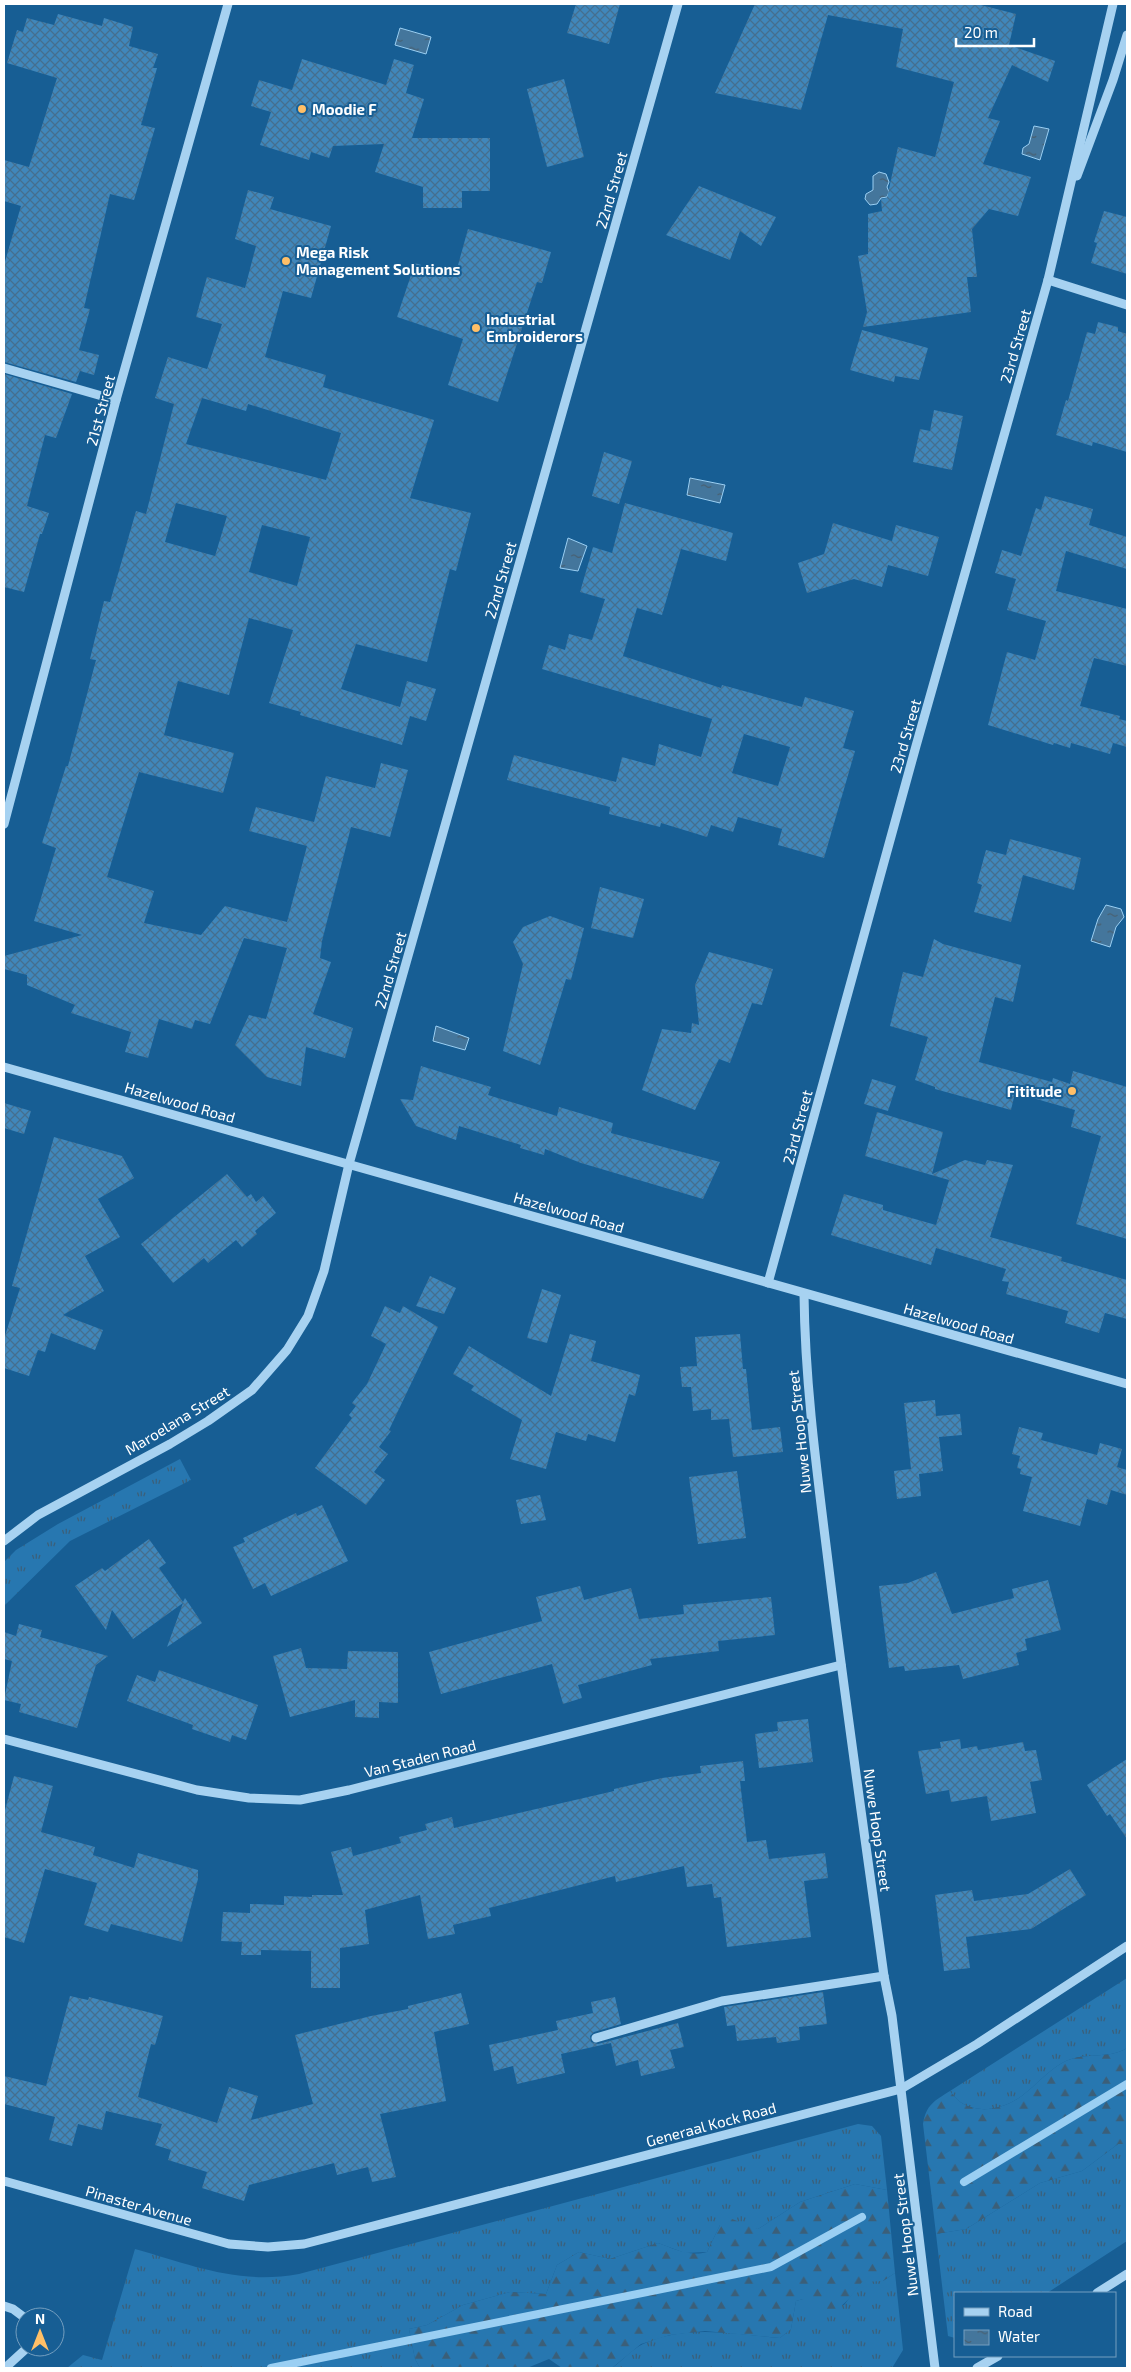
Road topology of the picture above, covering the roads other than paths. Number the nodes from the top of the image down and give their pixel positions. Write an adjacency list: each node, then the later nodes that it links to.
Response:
1 (228, 4): 9 (street, 21st Street)
2 (678, 4): 12 (street, 22nd Street)
3 (1113, 4): 5 (street, 23rd Street)
4 (1127, 35): 5 (street, 23rd Street)
5 (1068, 197): 6 (street, 23rd Street)
6 (1048, 280): 7 (street); 13 (street, 23rd Street)
7 (1127, 305)
8 (4, 368): 9 (street)
9 (116, 400): 10 (street, 21st Street)
10 (4, 824)
11 (4, 1067): 12 (street, Hazelwood Road)
12 (349, 1164): 13 (street, Hazelwood Road); 16 (street, Maroelana Street)
13 (768, 1283): 14 (street, Hazelwood Road)
14 (804, 1294): 15 (street, Hazelwood Road); 17 (street, Nuwe Hoop Street)
15 (1127, 1384)
16 (4, 1541)
17 (841, 1665): 18 (street, Van Staden Road); 20 (street, Nuwe Hoop Street)
18 (4, 1738)
19 (1127, 1946): 22 (street, Generaal Kock Road)
20 (884, 1976): 21 (street); 22 (street, Nuwe Hoop Street)
21 (596, 2038)
22 (901, 2089): 24 (street, Generaal Kock Road); 30 (street, Nuwe Hoop Street)
23 (4, 2181): 24 (street, Pinaster Avenue)
24 (268, 2247)
25 (1127, 2274): 26 (street)
26 (1099, 2292)
27 (17, 2357): 29 (street)
28 (996, 2357): 31 (street)
29 (5, 2368)
30 (935, 2368)
31 (977, 2368)

